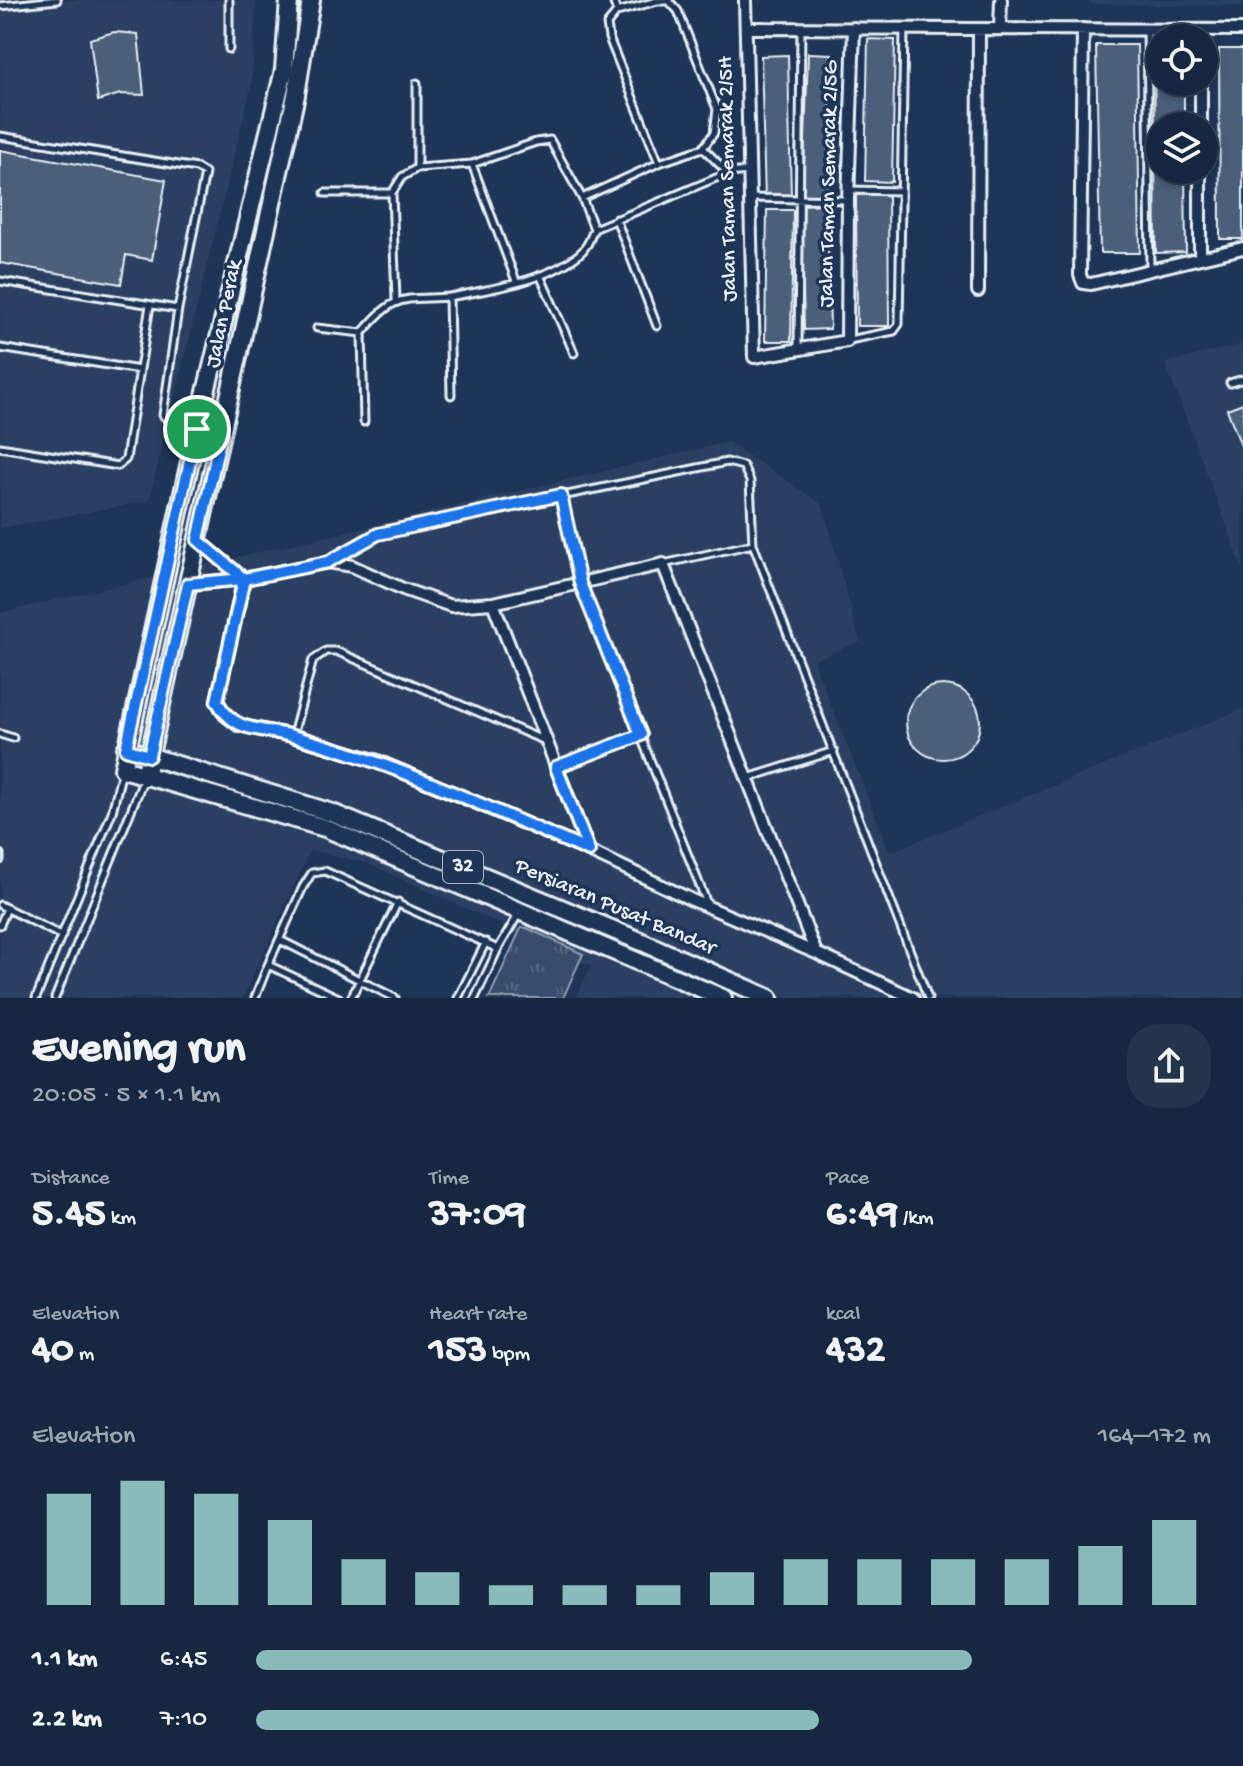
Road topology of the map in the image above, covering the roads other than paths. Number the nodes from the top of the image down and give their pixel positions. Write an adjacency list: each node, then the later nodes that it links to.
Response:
1 (57, 0): 8 (lane)
2 (229, 0): 20 (lane)
3 (289, 0): 63 (main road, Jalan Perak)
4 (311, 0): 64 (main road, Jalan Perak)
5 (613, 0): 9 (lane)
6 (745, 0): 10 (street, Jalan Taman Semarak 2/5H)
7 (1001, 0): 16 (street)
8 (0, 6)
9 (617, 12): 24 (lane); 25 (lane)
10 (746, 28): 11 (street); 28 (street, Jalan Taman Semarak 2/5H)
11 (801, 28): 12 (street); 37 (lane)
12 (854, 28): 13 (street); 34 (street, Jalan Taman Semarak 2/5G)
13 (904, 28): 15 (street); 31 (lane)
14 (1146, 28): 17 (street)
15 (979, 29): 16 (street); 46 (street)
16 (1000, 29): 17 (street)
17 (1083, 29): 42 (street)
18 (1243, 30): 19 (street)
19 (1218, 32)
20 (229, 49)
21 (417, 83): 27 (lane)
22 (1148, 96): 42 (lane)
23 (0, 136): 50 (lane)
24 (703, 148): 25 (lane); 29 (lane)
25 (659, 163): 35 (lane)
26 (472, 164): 27 (lane); 35 (lane); 45 (lane)
27 (417, 168): 33 (lane)
28 (749, 171): 29 (lane); 36 (street, Jalan Taman Semarak 2/5H)
29 (728, 173): 38 (lane)
30 (1200, 184): 41 (street)
31 (901, 191): 34 (lane); 54 (lane)
32 (325, 193): 33 (lane)
33 (392, 193): 48 (lane)
34 (848, 195): 37 (lane); 54 (street, Jalan Taman Semarak 2/5G)
35 (582, 198): 39 (lane)
36 (750, 198): 37 (lane); 56 (street, Jalan Taman Semarak 2/5H)
37 (798, 199): 56 (lane)
38 (616, 219): 39 (lane); 51 (lane)
39 (594, 229): 43 (lane)
40 (1243, 248): 41 (street)
41 (1200, 257): 42 (street)
42 (1150, 268)
43 (540, 275): 45 (lane); 57 (lane)
44 (0, 281): 49 (lane)
45 (516, 281): 47 (lane)
46 (978, 291)
47 (449, 297): 48 (lane); 61 (lane)
48 (396, 300): 53 (lane)
49 (150, 305): 50 (lane); 58 (lane)
50 (178, 309): 63 (lane)
51 (657, 326)
52 (317, 328): 53 (lane)
53 (362, 333): 62 (lane)
54 (847, 341): 56 (street)
55 (0, 348): 58 (lane)
56 (798, 349)
57 (574, 353)
58 (140, 370): 65 (lane)
59 (1243, 379): 60 (lane)
60 (1230, 383)
61 (451, 395)
62 (364, 422)
63 (197, 429): 64 (lane); 69 (main road, Jalan Perak)
64 (221, 435): 67 (main road, Jalan Perak)
65 (0, 447)
66 (561, 495): 68 (lane); 70 (lane); 73 (lane)
67 (199, 532): 69 (main road); 72 (street); 74 (main road, Jalan Perak)
68 (753, 544): 71 (lane); 82 (lane)
69 (171, 548): 81 (main road, Jalan Perak)
70 (328, 562): 72 (street); 75 (street)
71 (663, 564): 73 (street); 87 (street)
72 (244, 579): 74 (street); 78 (street)
73 (580, 583): 75 (street); 77 (lane)
74 (188, 584): 83 (main road, Jalan Perak)
75 (493, 603): 80 (street)
76 (0, 734): 79 (lane)
77 (641, 735): 84 (lane); 93 (lane)
78 (293, 736): 80 (lane); 88 (street)
79 (13, 738)
80 (547, 742): 84 (street)
81 (126, 749): 83 (main road, Persiaran Pusat Bandar / 32); 85 (main road, Jalan Perak)
82 (834, 751): 87 (lane); 115 (lane)
83 (149, 756): 86 (main road, Jalan Perak); 113 (main road, Persiaran Pusat Bandar / 32)
84 (556, 767): 88 (street)
85 (123, 769): 86 (main road, Persiaran Pusat Bandar / 32); 97 (lane)
86 (145, 777): 95 (main road, Persiaran Pusat Bandar / 32); 106 (lane)
87 (747, 778): 101 (street)
88 (589, 851): 93 (street)
89 (0, 854): 90 (lane)
90 (0, 860)
91 (398, 902): 98 (lane); 99 (lane); 103 (lane)
92 (0, 905): 94 (lane)
93 (708, 907): 101 (street)
94 (7, 908): 96 (lane); 97 (lane)
95 (521, 910): 100 (lane); 104 (main road, Persiaran Pusat Bandar / 32)
96 (0, 925)
97 (62, 936): 105 (lane)
98 (280, 940): 102 (lane); 103 (lane)
99 (486, 942): 100 (lane); 111 (lane)
100 (498, 949): 112 (lane)
101 (816, 953): 114 (street)
102 (268, 965): 107 (lane); 108 (lane)
103 (361, 981): 109 (lane); 110 (lane)
104 (720, 997)
105 (36, 998)
106 (55, 998)
107 (255, 998)
108 (339, 998)
109 (351, 998)
110 (395, 998)
111 (458, 998)
112 (475, 998)
113 (769, 998)
114 (913, 998)
115 (928, 998)

